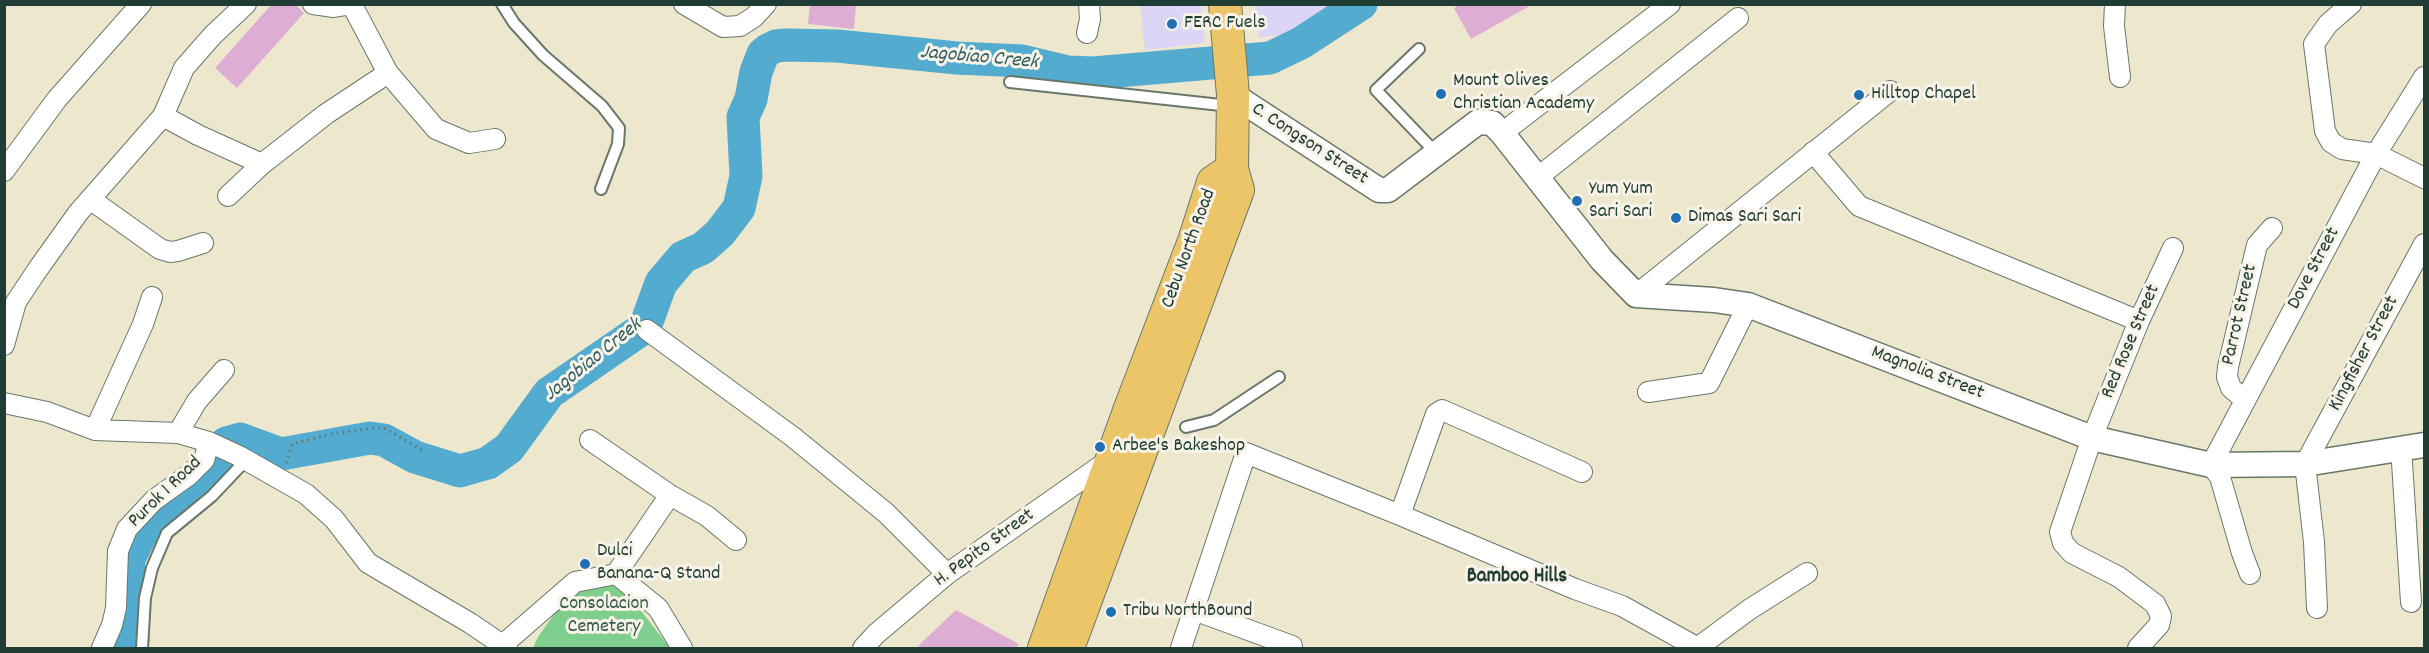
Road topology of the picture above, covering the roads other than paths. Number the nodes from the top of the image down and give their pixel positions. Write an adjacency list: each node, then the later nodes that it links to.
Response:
1 (141, 4): 30 (street)
2 (246, 4): 22 (street)
3 (313, 4): 12 (street)
4 (501, 4): 33 (lane)
5 (684, 4): 6 (street)
6 (766, 4)
7 (1089, 4): 14 (street)
8 (1225, 4): 20 (main road)
9 (1670, 4): 23 (street)
10 (2115, 4): 17 (street)
11 (2351, 4): 27 (street)
12 (352, 5): 16 (street)
13 (1738, 18): 31 (street)
14 (1087, 33)
15 (1419, 49): 26 (lane)
16 (388, 73): 24 (street); 28 (street)
17 (2120, 77)
18 (2424, 77): 27 (street, Dove Street)
19 (1010, 82): 20 (lane)
20 (1232, 82): 26 (street, C. Congson Street); 29 (main road)
21 (1890, 91): 25 (street)
22 (163, 116): 28 (street); 35 (street)
23 (1502, 133): 26 (street); 31 (street)
24 (495, 140)
25 (1813, 152): 40 (street); 43 (street)
26 (1437, 154)
27 (2376, 154): 32 (street); 49 (street, Dove Street)
28 (262, 164): 34 (street)
29 (1232, 169): 58 (main road, Cebu North Road); 80 (main road, Cebu North Road)
30 (4, 171)
31 (1537, 178): 40 (street)
32 (2424, 178)
33 (601, 189)
34 (228, 196)
35 (90, 199): 37 (street); 45 (street)
36 (2272, 228): 49 (street, Parrot Street)
37 (202, 243)
38 (2424, 244): 60 (street, Kingfisher Street)
39 (2174, 248): 43 (street, Red Rose Street)
40 (1636, 295): 42 (street, Magnolia Street)
41 (152, 297): 52 (street)
42 (1748, 305): 48 (street); 54 (street, Magnolia Street)
43 (2139, 321): 54 (street, Red Rose Street)
44 (647, 330): 68 (street)
45 (4, 345)
46 (224, 370): 53 (street)
47 (1280, 377): 51 (lane)
48 (1648, 392)
49 (2245, 400): 61 (street, Dove Street)
50 (4, 403): 52 (street)
51 (1186, 427)
52 (95, 430): 53 (street)
53 (178, 433): 56 (street)
54 (2092, 438): 61 (street, Magnolia Street); 83 (street, Red Rose Street)
55 (590, 440): 63 (street)
56 (212, 443): 59 (street); 74 (street, Purok 1 Road)
57 (2413, 446): 60 (street, Magnolia Street); 70 (street)
58 (1114, 457): 68 (street, H. Pepito Street); 79 (main road, Cebu North Road)
59 (243, 458): 75 (lane); 76 (street)
60 (2305, 464): 61 (street, Magnolia Street); 71 (street)
61 (2211, 465): 69 (street)
62 (1582, 472): 64 (street)
63 (670, 495): 65 (street); 67 (street)
64 (1400, 515): 72 (street); 82 (street)
65 (736, 540)
66 (1807, 573): 82 (street)
67 (616, 574): 76 (street); 77 (street)
68 (947, 574): 78 (street, H. Pepito Street)
69 (2250, 574)
70 (2410, 603)
71 (2317, 608)
72 (1194, 610): 73 (street); 81 (street)
73 (1292, 646)
74 (102, 648)
75 (142, 648)
76 (507, 648)
77 (682, 648)
78 (863, 648)
79 (1044, 648)
80 (1068, 648)
81 (1181, 648)
82 (1697, 648)
83 (2138, 648)

